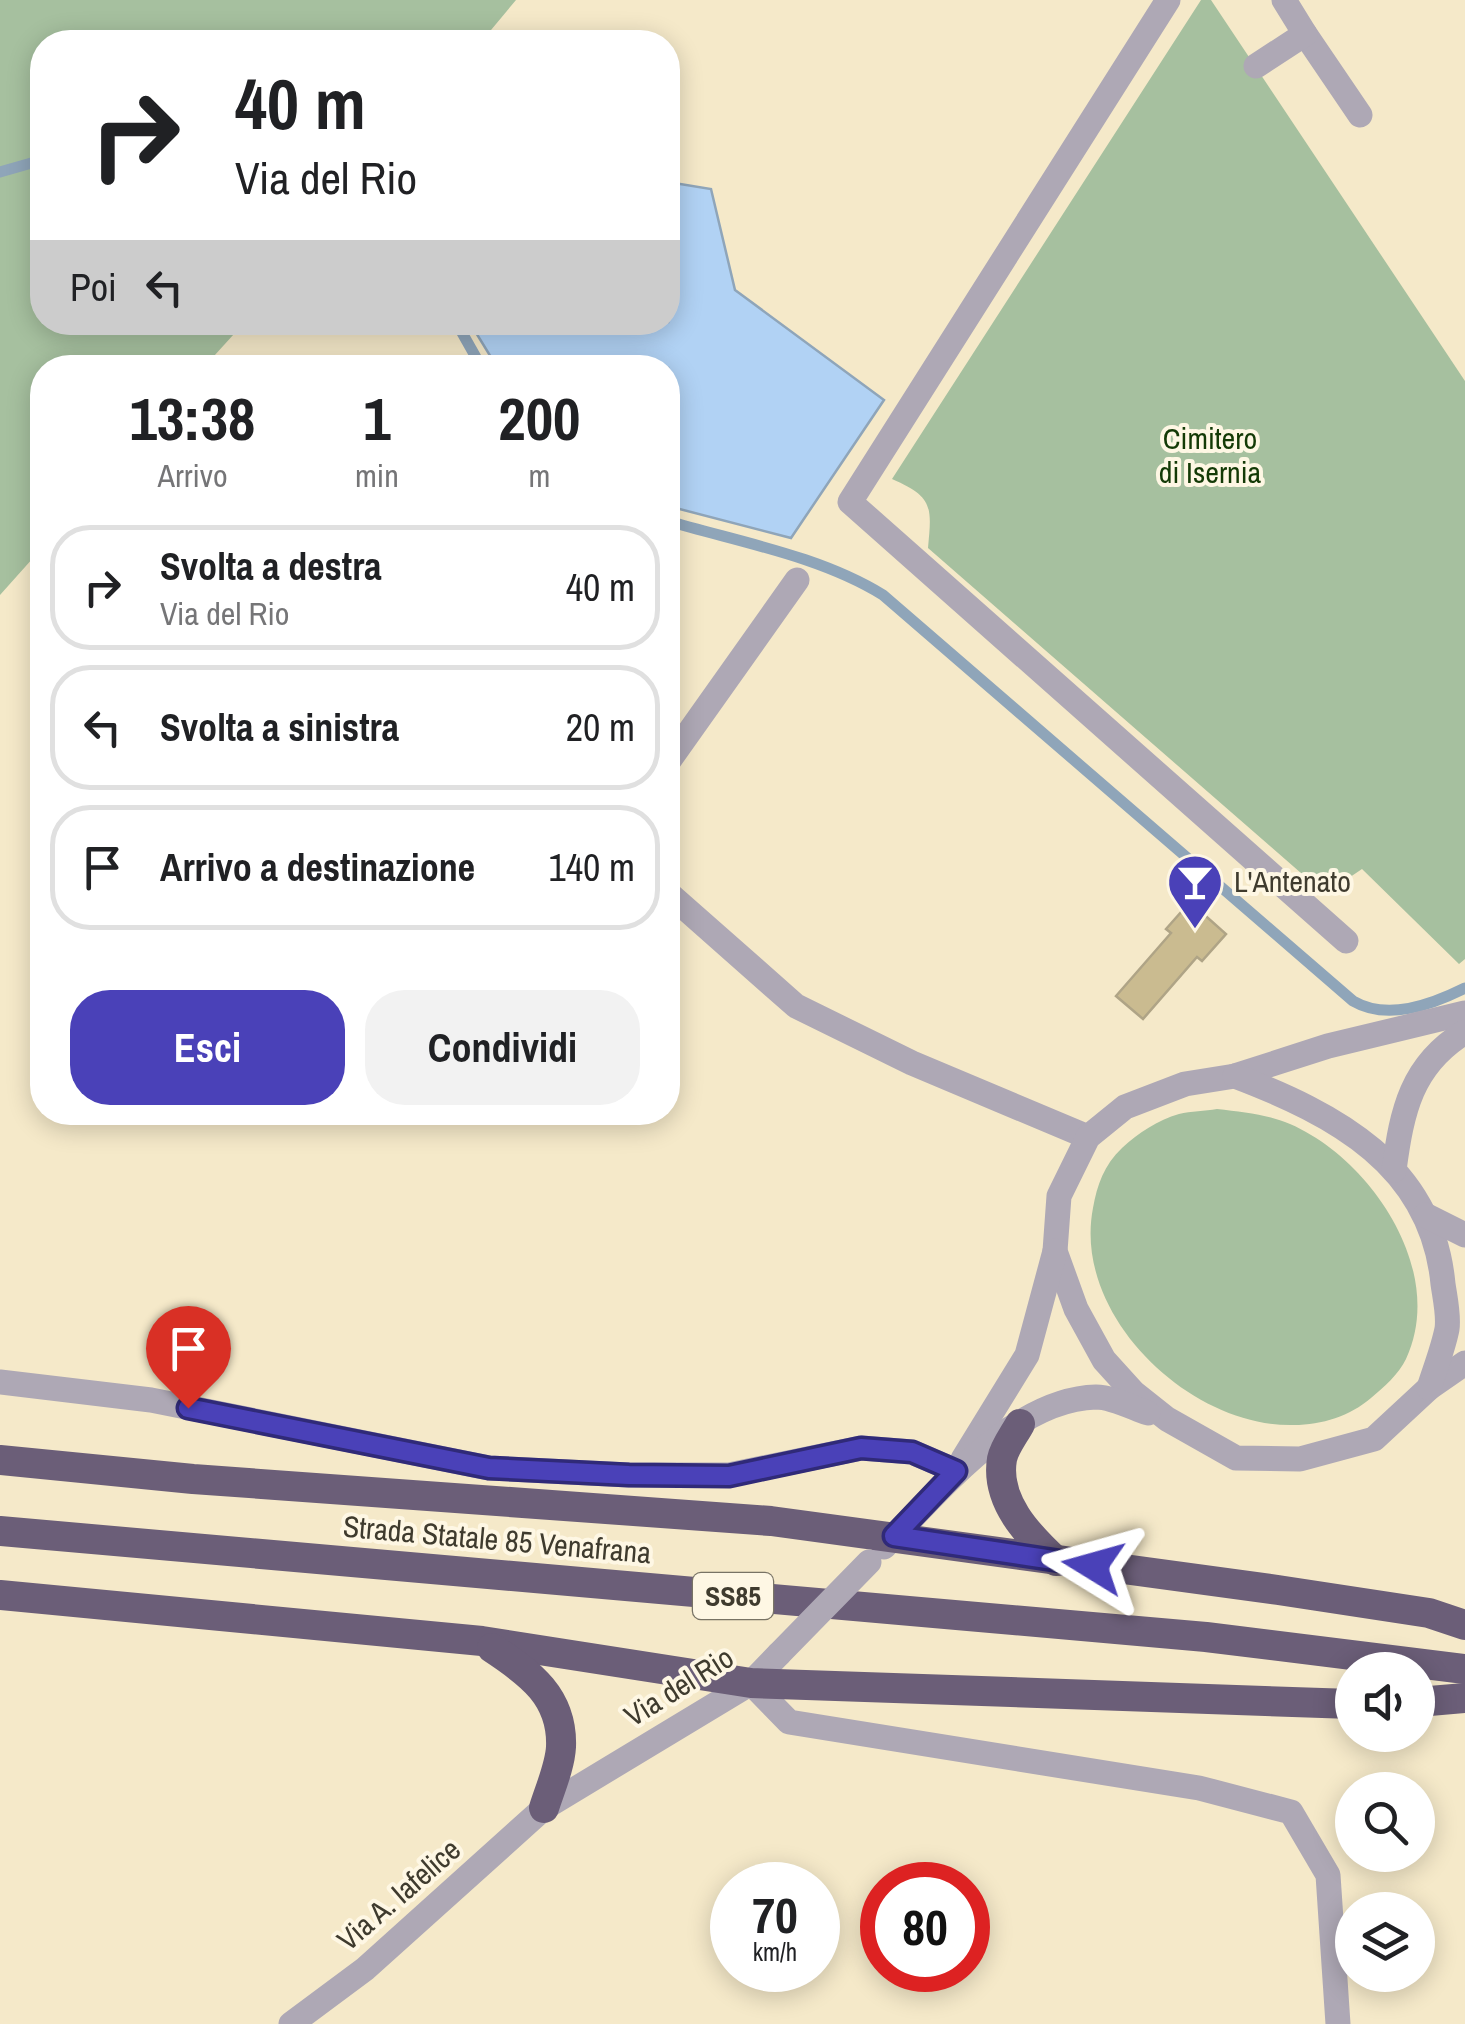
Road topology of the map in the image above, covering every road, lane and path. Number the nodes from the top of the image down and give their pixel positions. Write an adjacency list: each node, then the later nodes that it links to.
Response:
1 (1168, 0): 9 (street)
2 (1284, 0): 3 (street)
3 (1305, 34): 4 (street); 5 (street)
4 (1256, 66)
5 (1360, 115)
6 (797, 580): 7 (street)
7 (680, 745)
8 (680, 904): 13 (street)
9 (1346, 941)
10 (1465, 1013): 12 (street)
11 (1465, 1032): 14 (street)
12 (1235, 1076): 13 (street); 14 (street)
13 (1088, 1136): 17 (street)
14 (1394, 1170): 15 (street)
15 (1425, 1214): 16 (street); 20 (street)
16 (1465, 1235)
17 (1055, 1251): 21 (street); 24 (street, Via del Rio)
18 (1465, 1362): 20 (street)
19 (0, 1382): 24 (street)
20 (1429, 1388): 21 (street)
21 (1167, 1419): 22 (street, Via del Rio)
22 (1020, 1424): 24 (street, Via del Rio); 27 (highway)
23 (0, 1460): 26 (highway)
24 (956, 1471): 26 (street, Via del Rio)
25 (0, 1532): 31 (highway, Strada Statale 85 Venafrana / SS85)
26 (894, 1536): 27 (highway); 32 (street, Via del Rio, bridge)
27 (1056, 1562): 29 (highway)
28 (0, 1595): 30 (highway)
29 (1465, 1626)
30 (482, 1641): 32 (highway); 36 (highway)
31 (1465, 1669)
32 (751, 1683): 35 (highway); 36 (street, Via del Rio); 38 (street)
33 (1465, 1698): 34 (highway)
34 (1435, 1701)
35 (1335, 1703)
36 (544, 1808): 37 (street, Via A. Iafelice)
37 (292, 2024)
38 (1338, 2024)

